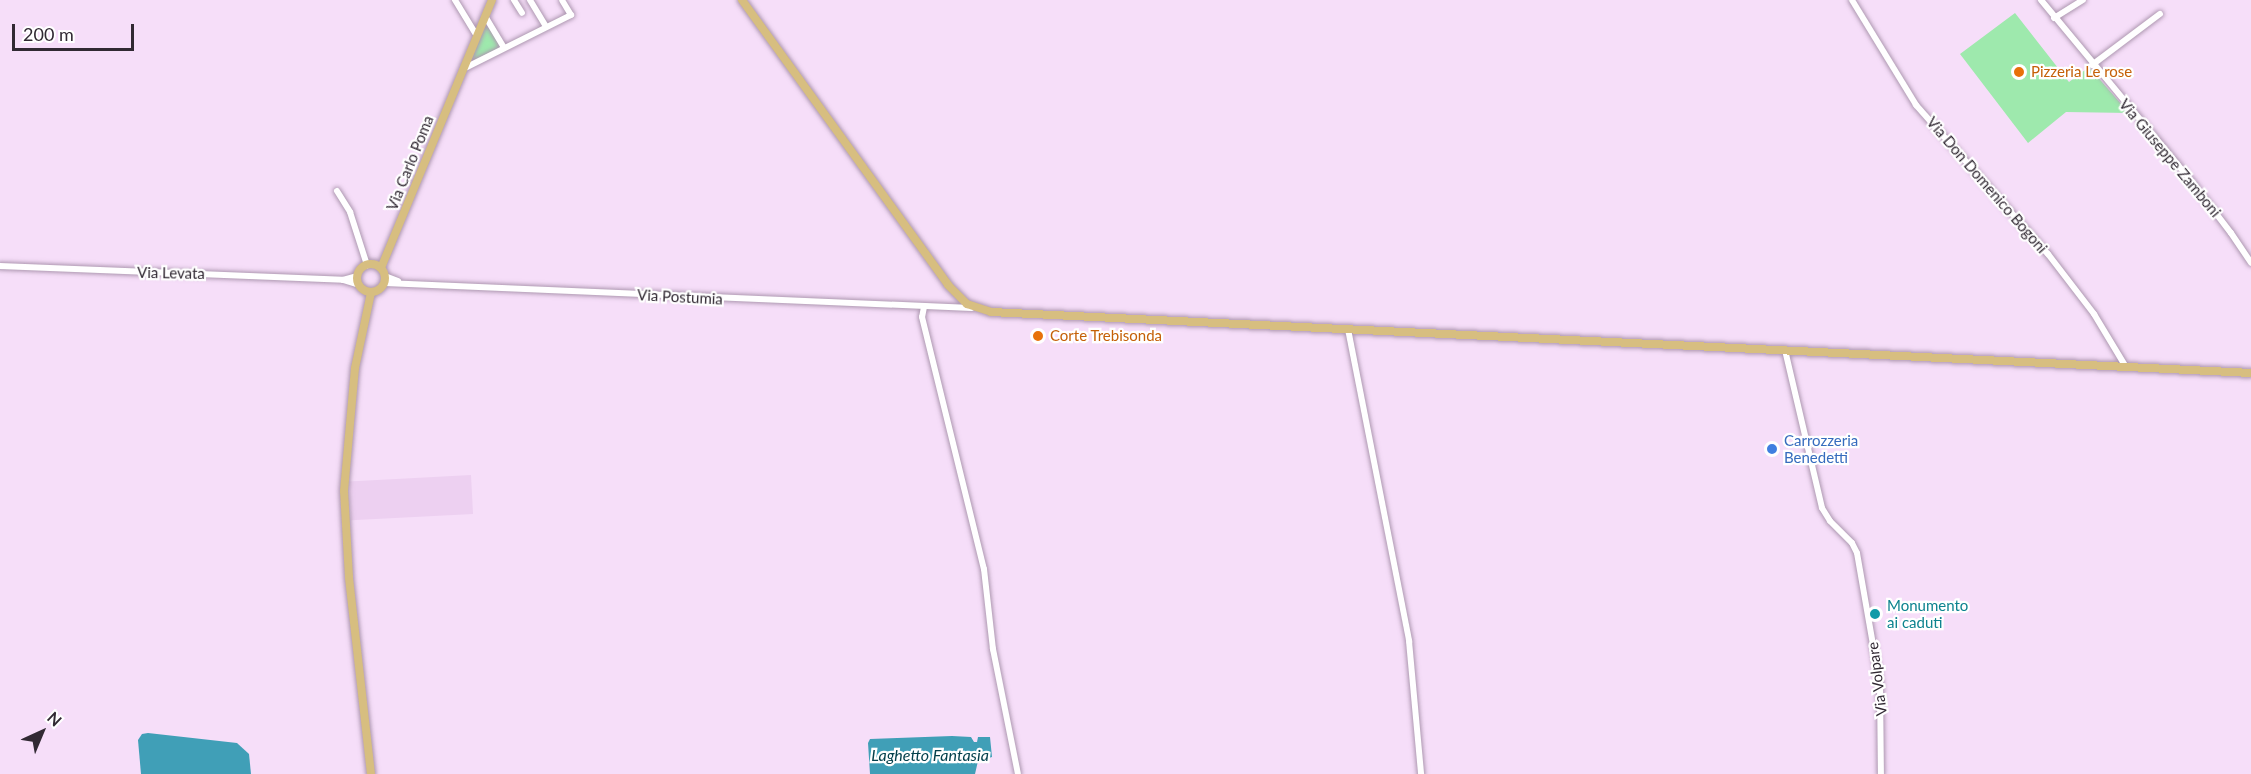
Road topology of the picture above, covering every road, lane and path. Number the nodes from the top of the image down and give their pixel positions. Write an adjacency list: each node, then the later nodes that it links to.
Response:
1 (455, 0): 15 (street)
2 (492, 0): 12 (main road, Via Carlo Poma)
3 (514, 0): 10 (street)
4 (530, 0): 14 (street)
5 (562, 0): 14 (street)
6 (742, 0): 30 (main road)
7 (1852, 0): 33 (street, Via Don Domenico Bogoni)
8 (2041, 0): 13 (street, Via Giuseppe Zamboni)
9 (2084, 0): 13 (street)
10 (522, 13)
11 (2160, 14): 17 (street)
12 (485, 16): 15 (main road, Via Carlo Poma); 16 (street)
13 (2054, 18): 17 (street, Via Giuseppe Zamboni)
14 (546, 27): 16 (street)
15 (477, 36): 18 (main road, Via Carlo Poma)
16 (504, 48): 18 (street)
17 (2092, 65): 20 (street, Via Giuseppe Zamboni)
18 (463, 69): 23 (main road, Via Carlo Poma)
19 (337, 191): 21 (street)
20 (2251, 263)
21 (367, 265): 23 (main road); 24 (main road)
22 (0, 266): 26 (street, Via Levata)
23 (381, 268): 25 (main road)
24 (357, 276): 26 (street, Via Levata); 27 (main road)
25 (385, 279): 28 (main road); 29 (street, Via Postumia)
26 (343, 280): 27 (street, Via Levata)
27 (359, 285): 28 (main road)
28 (371, 292): 35 (main road)
29 (924, 307): 30 (street, Via Postumia); 36 (street)
30 (976, 308): 31 (main road)
31 (1348, 329): 32 (main road); 37 (street)
32 (1785, 350): 33 (main road); 38 (street, Via Volpare)
33 (2127, 367): 34 (main road)
34 (2251, 373)
35 (371, 774)
36 (1018, 774)
37 (1421, 774)
38 (1881, 774)

